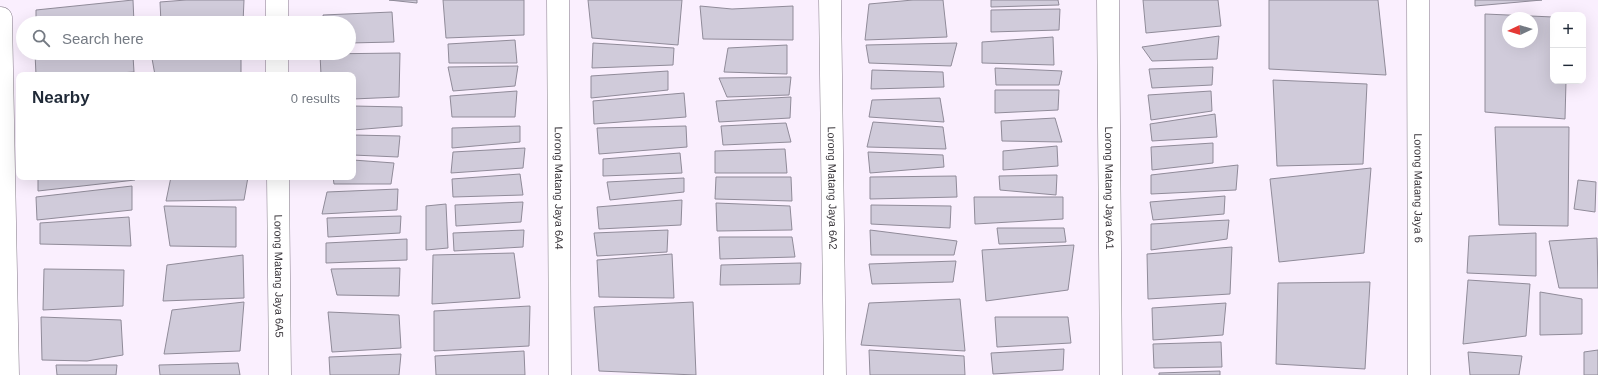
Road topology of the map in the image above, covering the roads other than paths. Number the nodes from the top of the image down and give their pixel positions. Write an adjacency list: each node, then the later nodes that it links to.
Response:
1 (277, 0): 6 (street)
2 (558, 0): 13 (street, Lorong Matang Jaya 6A4)
3 (830, 0): 14 (street, Lorong Matang Jaya 6A2)
4 (1108, 0): 15 (street, Lorong Matang Jaya 6A1)
5 (1418, 0): 16 (street, Lorong Matang Jaya 6)
6 (277, 16)
7 (1, 18): 11 (street)
8 (277, 60): 9 (street)
9 (277, 72)
10 (278, 180): 12 (street, Lorong Matang Jaya 6A5)
11 (8, 375)
12 (280, 375)
13 (560, 375)
14 (835, 375)
15 (1110, 375)
16 (1419, 375)

